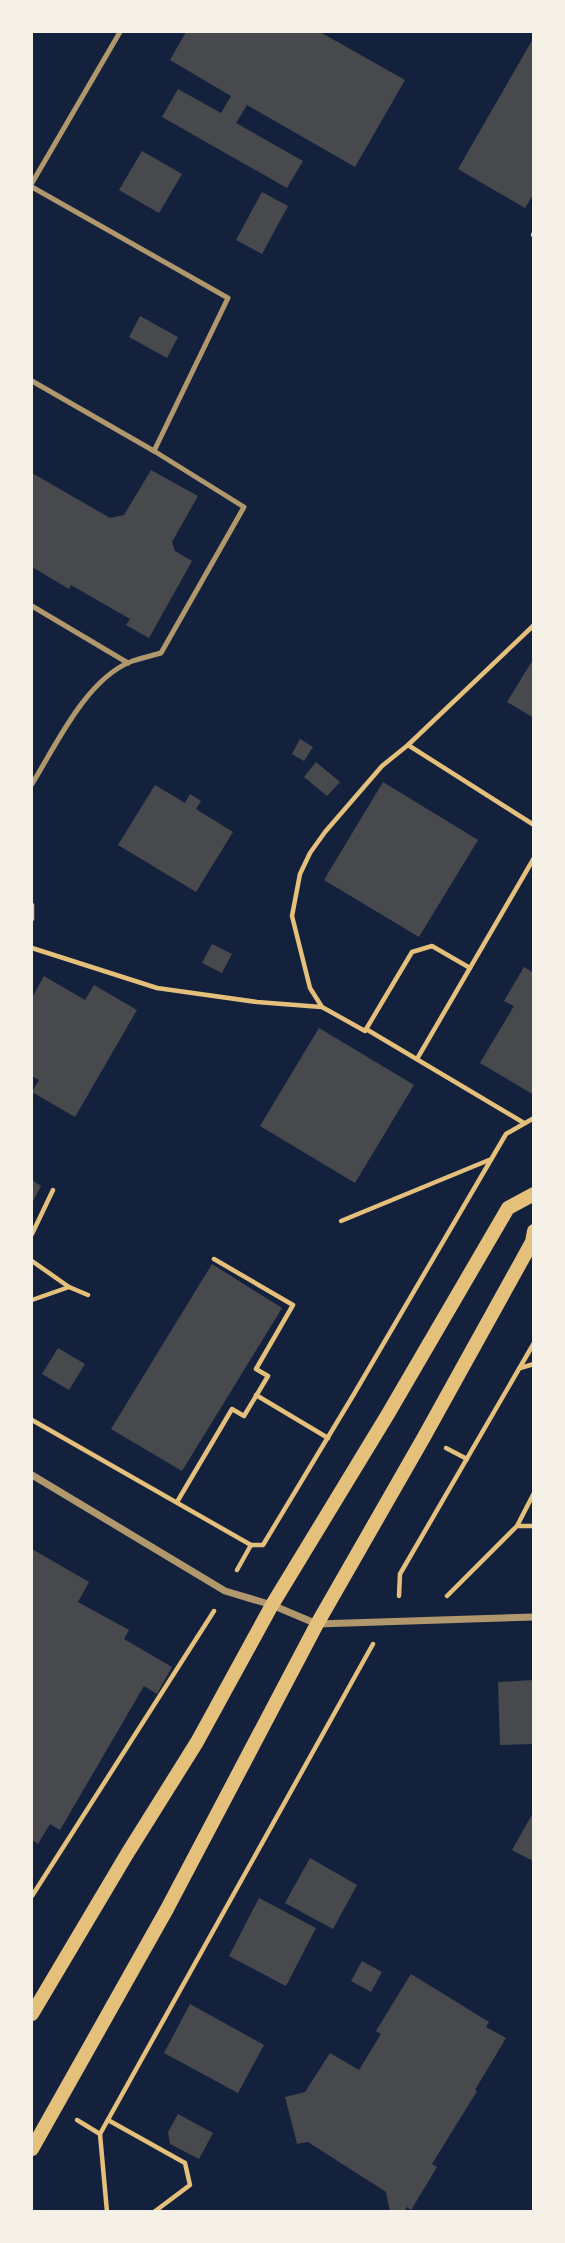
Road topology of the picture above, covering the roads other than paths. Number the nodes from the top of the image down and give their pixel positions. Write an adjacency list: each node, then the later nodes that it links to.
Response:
1 (120, 32): 2 (lane)
2 (32, 185): 4 (lane)
3 (32, 381): 4 (lane)
4 (154, 451): 6 (lane)
5 (32, 606): 6 (lane)
6 (128, 663): 7 (lane)
7 (32, 784)
8 (534, 1194): 11 (main road)
9 (534, 1231): 13 (main road)
10 (32, 1475): 11 (street)
11 (272, 1605): 13 (street); 14 (main road)
12 (534, 1617): 13 (street)
13 (317, 1624): 15 (main road)
14 (32, 2014)
15 (32, 2149)

